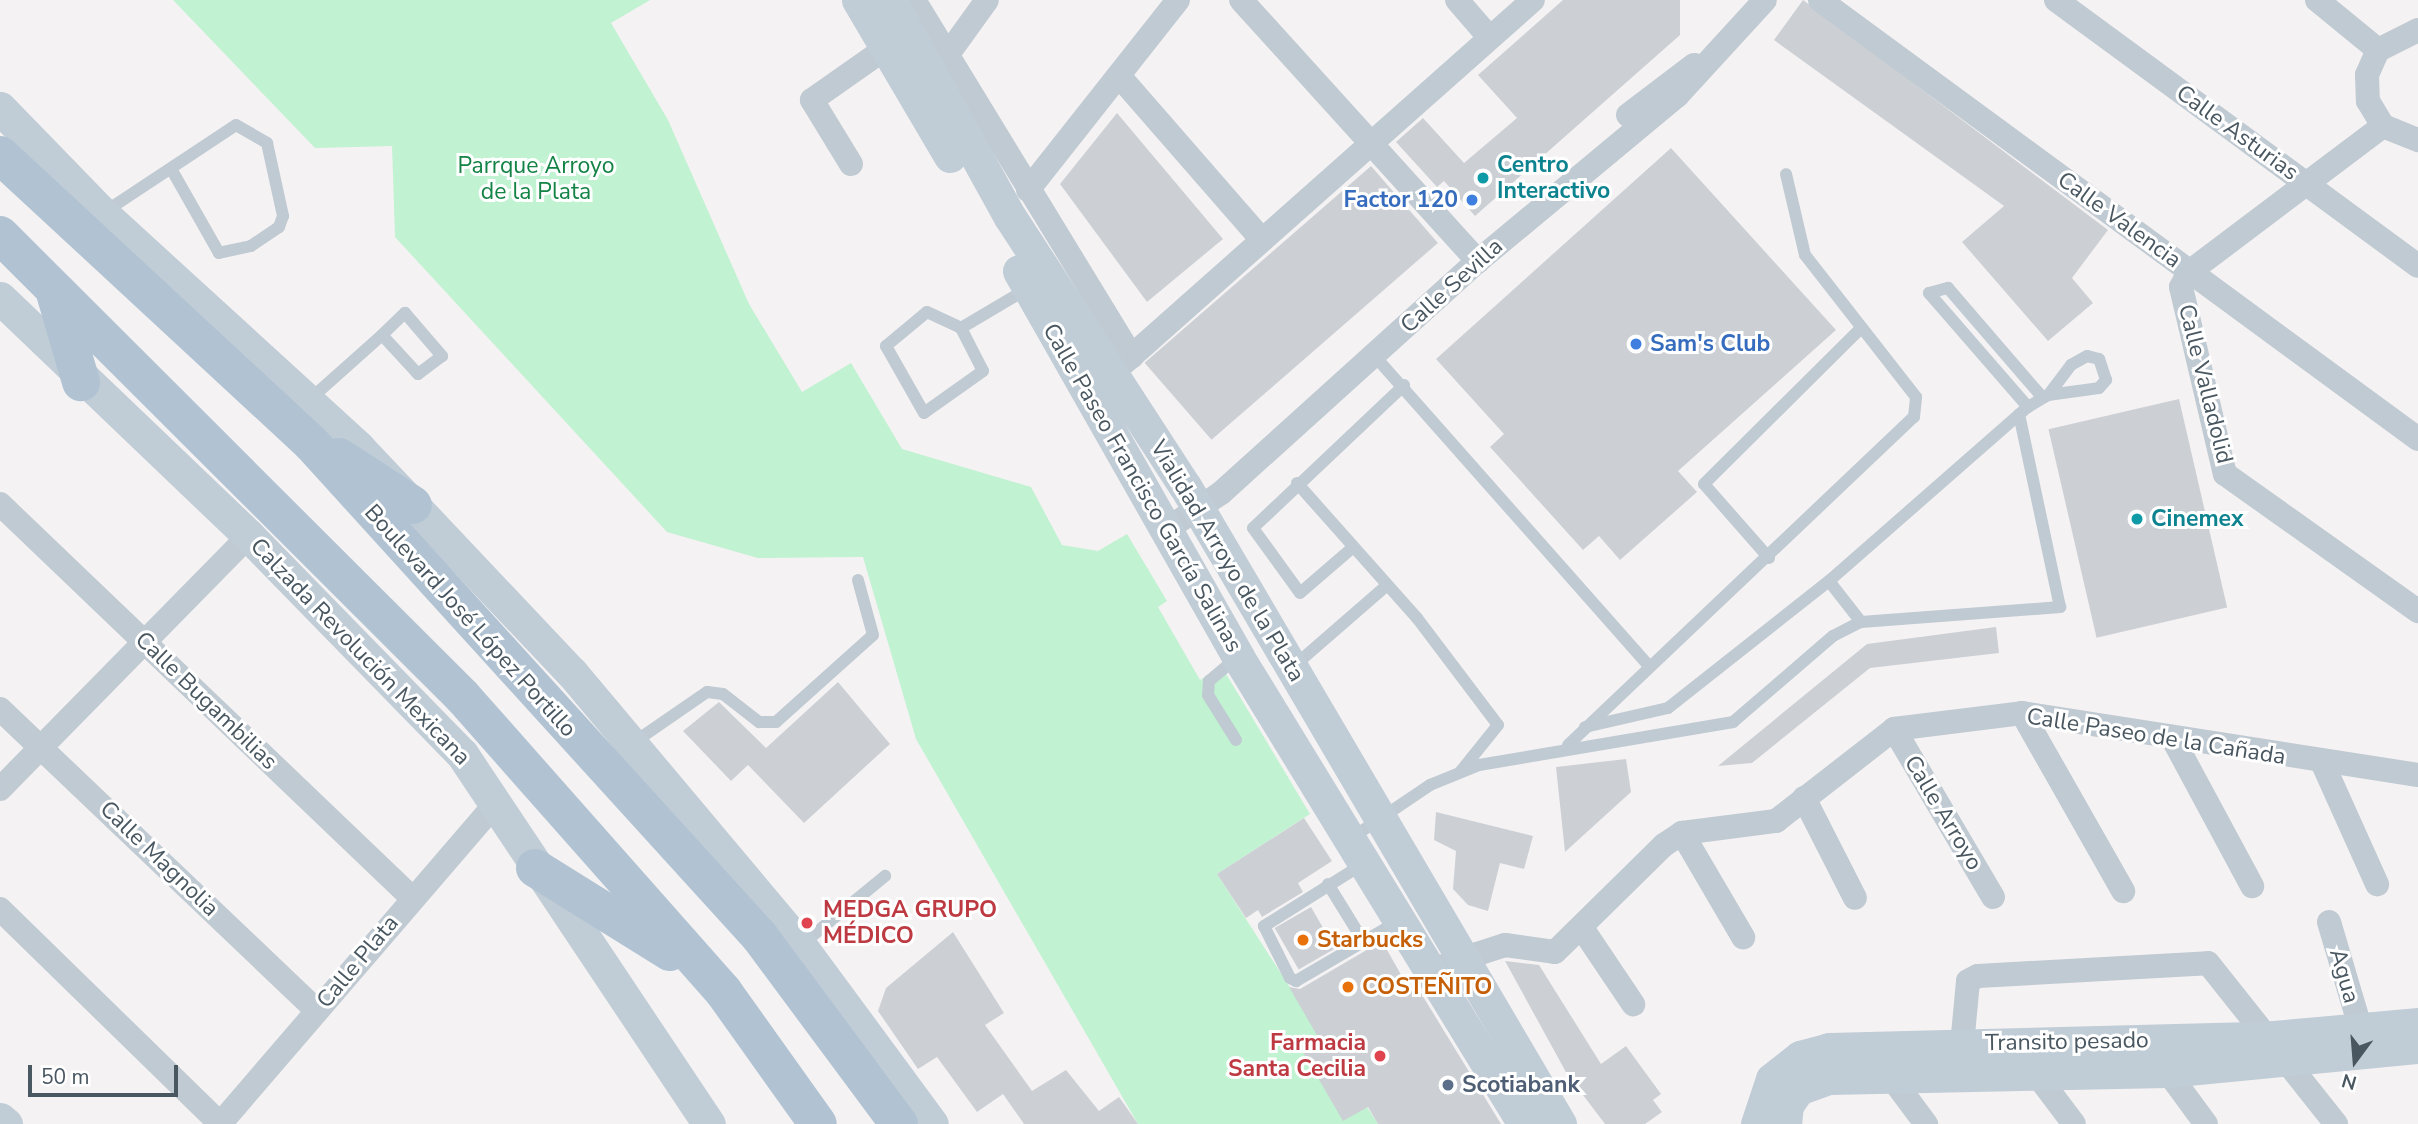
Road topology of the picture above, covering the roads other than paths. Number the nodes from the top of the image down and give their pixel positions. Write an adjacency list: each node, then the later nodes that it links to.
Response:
1 (858, 0): 15 (main road)
2 (890, 0): 35 (main road, Vialidad Arroyo de la Plata)
3 (914, 0): 17 (street)
4 (987, 0): 17 (street)
5 (1178, 0): 18 (street)
6 (1241, 0): 22 (street)
7 (1457, 0): 14 (street)
8 (1533, 0): 14 (street)
9 (1765, 0): 32 (street, Calle Sevilla)
10 (1820, 0): 34 (street, Calle Valencia)
11 (2056, 0): 27 (street, Calle Asturias)
12 (2317, 0): 16 (street)
13 (2418, 30): 16 (street)
14 (1489, 37): 22 (street)
15 (886, 48): 24 (street); 35 (main road)
16 (2378, 50): 20 (street)
17 (946, 57): 28 (street)
18 (1120, 77): 28 (street); 31 (street)
19 (0, 108): 29 (main road)
20 (2383, 126): 21 (street); 27 (street)
21 (2418, 140)
22 (1372, 141): 31 (street); 32 (street)
23 (0, 155): 51 (main road, Boulevard José López Portillo)
24 (852, 164)
25 (173, 172): 25 (lane); 29 (lane)
26 (1786, 174): 39 (lane)
27 (2306, 184): 33 (street, Calle Asturias); 34 (street)
28 (1028, 190): 44 (street)
29 (102, 213): 47 (main road)
30 (0, 235): 36 (main road)
31 (1262, 240): 44 (street)
32 (1474, 256): 41 (street, Calle Sevilla)
33 (2418, 266)
34 (2189, 272): 50 (street, Calle Valencia); 63 (street, Calle Valladolid)
35 (1038, 282): 38 (lane); 44 (main road, Vialidad Arroyo de la Plata)
36 (53, 287): 45 (main road); 104 (main road)
37 (0, 298): 45 (main road, Calzada Revolución Mexicana)
38 (961, 328): 38 (lane)
39 (1860, 329): 59 (lane); 59 (lane)
40 (382, 335): 40 (lane); 47 (lane)
41 (1371, 352): 46 (lane); 53 (street, Calle Sevilla)
42 (2010, 358): 43 (lane); 43 (lane); 48 (lane)
43 (1996, 371): 49 (lane)
44 (1111, 375): 53 (main road, Vialidad Arroyo de la Plata); 56 (main road, Calle Paseo Francisco García Salinas)
45 (81, 382): 57 (main road, Calzada Revolución Mexicana)
46 (1404, 385): 52 (lane); 67 (lane)
47 (296, 390): 51 (main road); 55 (main road)
48 (2046, 397): 48 (lane); 49 (lane)
49 (2023, 410): 61 (lane); 64 (lane)
50 (2418, 439)
51 (314, 446): 55 (main road); 120 (main road, Boulevard José López Portillo)
52 (1297, 483): 58 (lane); 58 (lane)
53 (1193, 502): 56 (street, Calle Sevilla); 68 (main road, Vialidad Arroyo de la Plata)
54 (0, 504): 65 (street, Calle Bugambilias)
55 (413, 505): 75 (main road)
56 (1159, 523): 66 (main road, Calle Paseo Francisco García Salinas)
57 (249, 536): 65 (street); 83 (main road, Calzada Revolución Mexicana)
58 (1351, 549): 62 (lane)
59 (1769, 558): 67 (lane)
60 (858, 580): 75 (lane)
61 (1829, 580): 64 (lane); 71 (lane)
62 (1385, 586): 68 (lane); 79 (lane)
63 (2418, 611)
64 (1861, 622): 76 (lane)
65 (144, 640): 77 (street); 94 (street, Calle Bugambilias)
66 (1238, 657): 73 (lane); 86 (main road, Calle Paseo Francisco García Salinas)
67 (1647, 664): 71 (lane)
68 (1293, 667): 84 (main road, Vialidad Arroyo de la Plata)
69 (0, 709): 77 (street, Calle Magnolia)
70 (2022, 713): 72 (street, Calle Paseo de la Cañada); 74 (street, Calle Paseo de la Cañada); 92 (street)
71 (1585, 727): 76 (lane)
72 (1894, 729): 82 (street); 93 (street, Calle Arroyo)
73 (1236, 740)
74 (2174, 741): 78 (street, Calle Paseo de la Cañada); 91 (street)
75 (633, 743): 102 (main road)
76 (1568, 745): 79 (lane)
77 (41, 747): 81 (street); 106 (street, Calle Magnolia)
78 (2323, 764): 80 (street, Calle Paseo de la Cañada); 90 (street)
79 (1461, 771): 84 (lane)
80 (2418, 775)
81 (0, 789)
82 (1804, 798): 85 (street); 95 (street)
83 (497, 802): 87 (main road, Calzada Revolución Mexicana); 94 (street, Calle Plata)
84 (1377, 819): 86 (lane); 103 (main road, Vialidad Arroyo de la Plata)
85 (1682, 833): 99 (street); 100 (street)
86 (1357, 851): 89 (lane); 97 (main road, Calle Paseo Francisco García Salinas)
87 (535, 868): 104 (main road); 116 (main road, Calzada Revolución Mexicana)
88 (885, 876): 102 (lane)
89 (1328, 884): 101 (lane); 101 (lane)
90 (2377, 884)
91 (2252, 886)
92 (2123, 891)
93 (1993, 897)
94 (412, 898): 106 (street, Calle Plata)
95 (1855, 898)
96 (0, 909): 118 (street)
97 (1399, 921): 101 (lane); 103 (main road, Calle Paseo Francisco García Salinas)
98 (2329, 922): 107 (street, Agua)
99 (1582, 928): 103 (street); 105 (street)
100 (1743, 937)
101 (1362, 939)
102 (800, 946): 121 (main road)
103 (1447, 965): 122 (main road); 123 (main road, Vialidad Arroyo de la Plata)
104 (723, 991): 119 (main road)
105 (1633, 1004)
106 (316, 1010): 118 (street, Calle Plata)
107 (2361, 1030): 108 (main road, Transito pesado); 109 (main road, Transito pesado)
108 (2262, 1038): 110 (main road, Transito pesado); 110 (street); 111 (street)
109 (2417, 1042): 111 (main road, Transito pesado)
110 (1962, 1045): 124 (main road, Transito pesado)
111 (2287, 1061): 112 (main road, Transito pesado); 129 (street)
112 (2167, 1071): 113 (main road, Transito pesado); 128 (street)
113 (2037, 1075): 114 (main road, Transito pesado); 127 (street)
114 (1891, 1077): 125 (main road, Transito pesado); 126 (street)
115 (0, 1119): 117 (main road)
116 (703, 1122)
117 (6, 1124)
118 (220, 1124)
119 (818, 1124)
120 (899, 1124)
121 (932, 1124)
122 (1524, 1124)
123 (1560, 1124)
124 (1757, 1124)
125 (1786, 1124)
126 (1927, 1124)
127 (2074, 1124)
128 (2206, 1124)
129 (2336, 1124)

